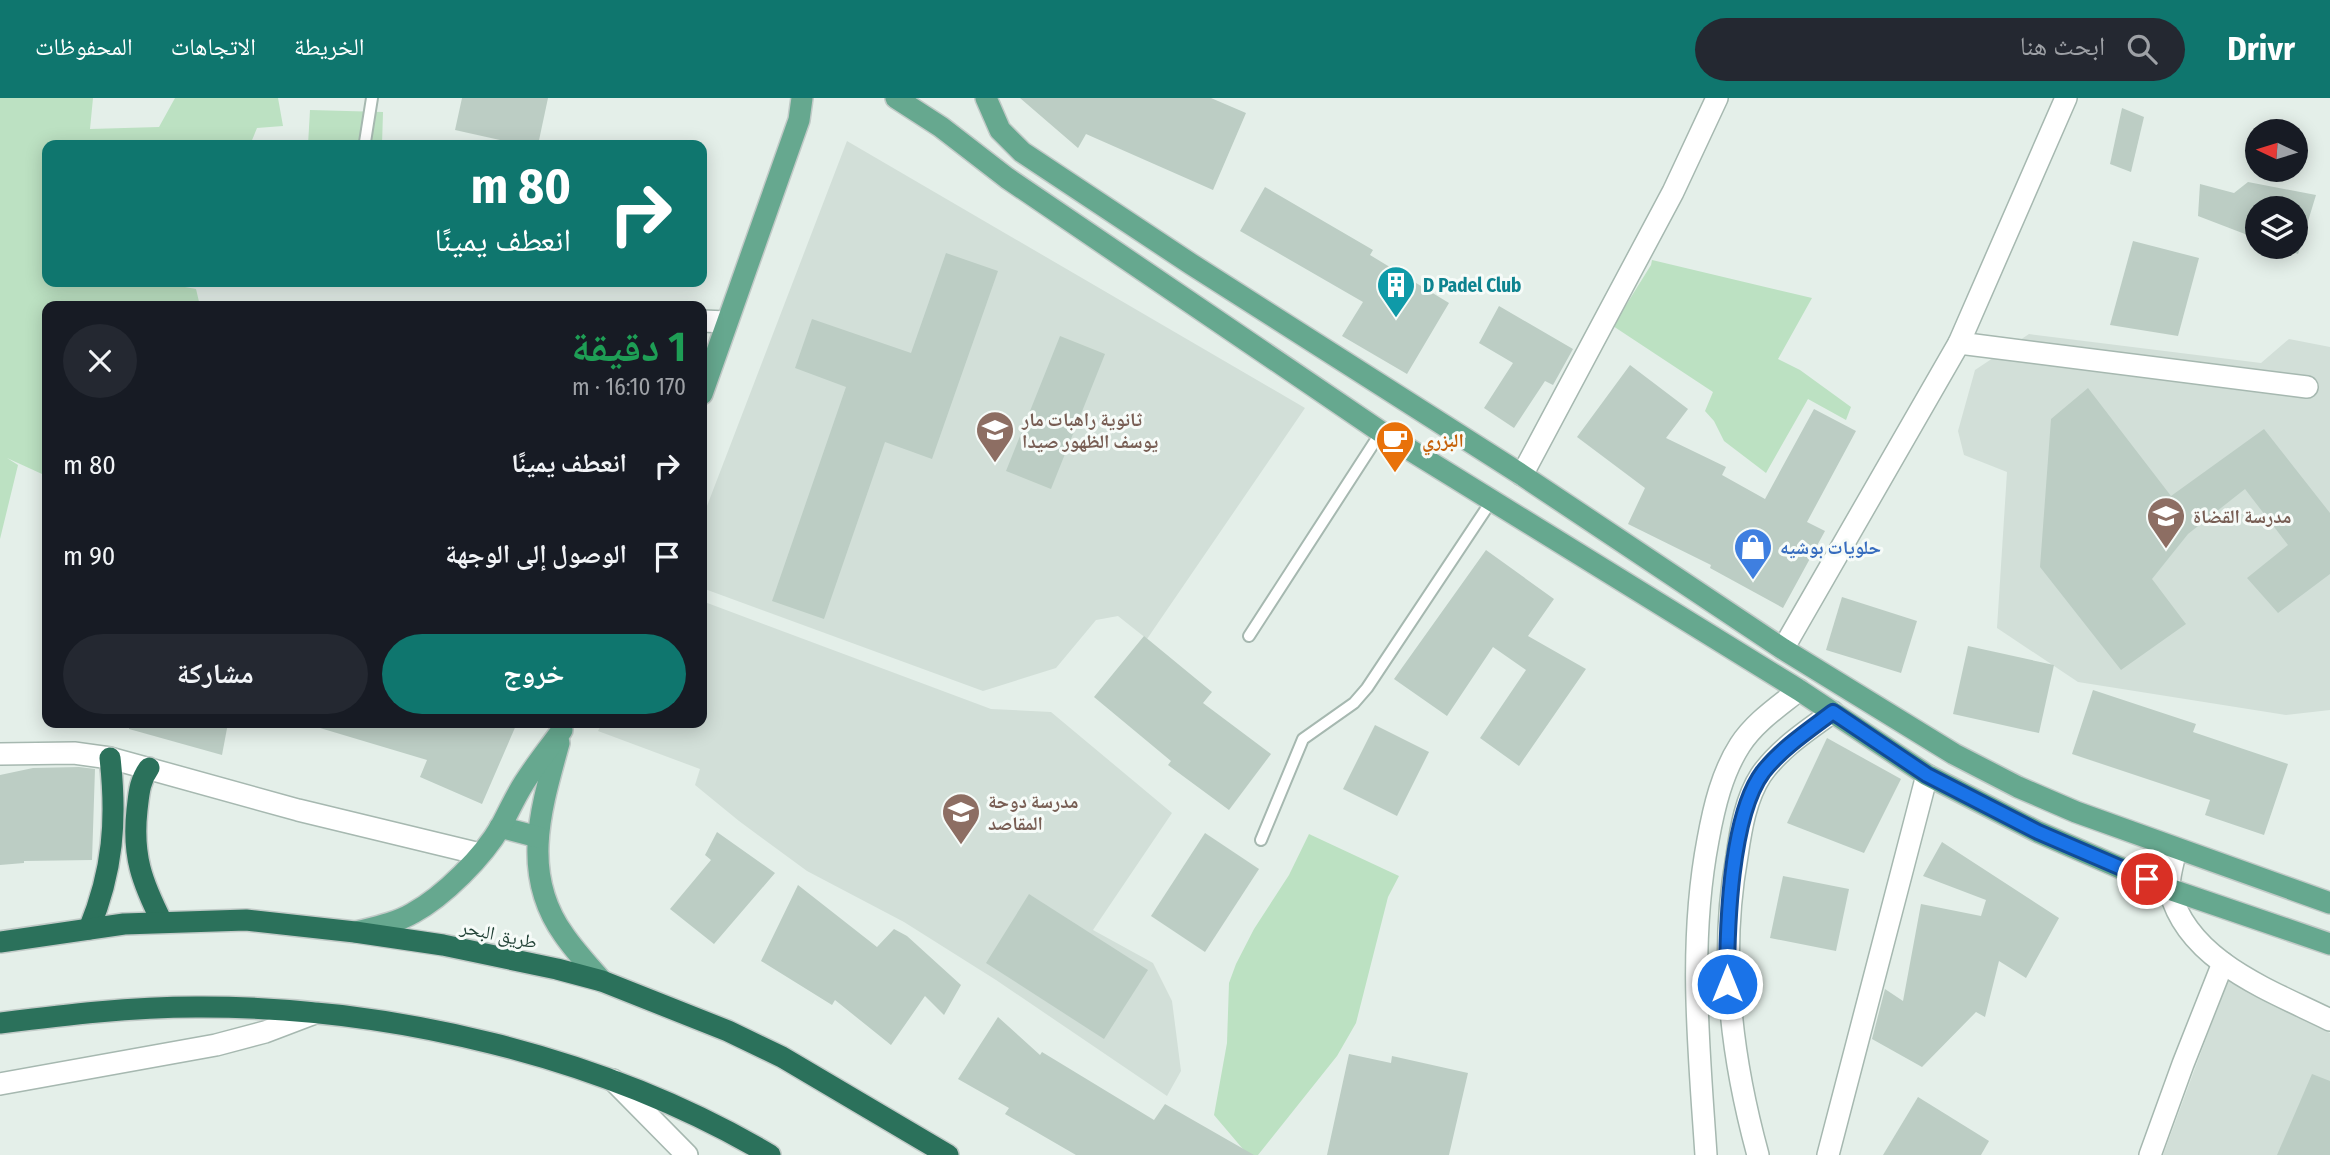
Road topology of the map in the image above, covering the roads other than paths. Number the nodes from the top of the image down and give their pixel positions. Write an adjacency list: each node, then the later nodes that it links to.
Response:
1 (372, 98): 9 (lane)
2 (803, 98): 8 (main road)
3 (821, 98): 8 (main road)
4 (896, 98): 15 (main road)
5 (986, 98): 16 (main road)
6 (1717, 98): 16 (street)
7 (2066, 98): 12 (street)
8 (799, 120): 11 (main road)
9 (365, 140)
10 (707, 321): 11 (street)
11 (727, 322): 13 (main road)
12 (1959, 343): 14 (street); 19 (street)
13 (707, 380)
14 (2307, 387)
15 (1381, 432): 17 (main road); 18 (lane)
16 (1522, 475): 19 (main road)
17 (1492, 500): 20 (main road); 30 (lane)
18 (1249, 636)
19 (1783, 649): 31 (main road)
20 (1798, 690): 21 (main road); 50 (street)
21 (1833, 712): 27 (main road); 51 (street)
22 (563, 728): 28 (main road)
23 (563, 728): 29 (main road)
24 (0, 754): 25 (street)
25 (110, 758): 26 (street); 36 (highway)
26 (149, 768): 32 (street); 35 (highway)
27 (1927, 775): 33 (main road); 52 (street)
28 (500, 827): 29 (main road); 32 (main road)
29 (538, 836): 41 (main road)
30 (1261, 840)
31 (2176, 849): 33 (street); 34 (main road)
32 (480, 854): 37 (main road)
33 (2169, 889): 39 (main road); 40 (street)
34 (2330, 903)
35 (163, 922): 36 (highway, طريق البحر); 37 (highway, طريق البحر)
36 (89, 929): 38 (highway, طريق البحر)
37 (355, 932): 41 (highway, طريق البحر)
38 (0, 943)
39 (2330, 944)
40 (2223, 962): 43 (street); 53 (street)
41 (602, 981): 49 (highway, طريق البحر)
42 (314, 1013): 44 (highway); 45 (highway); 46 (street)
43 (2330, 1020)
44 (0, 1023)
45 (611, 1078): 47 (street); 48 (highway)
46 (0, 1084)
47 (687, 1155)
48 (769, 1155)
49 (948, 1155)
50 (1706, 1155)
51 (1758, 1155)
52 (1828, 1155)
53 (2150, 1155)

